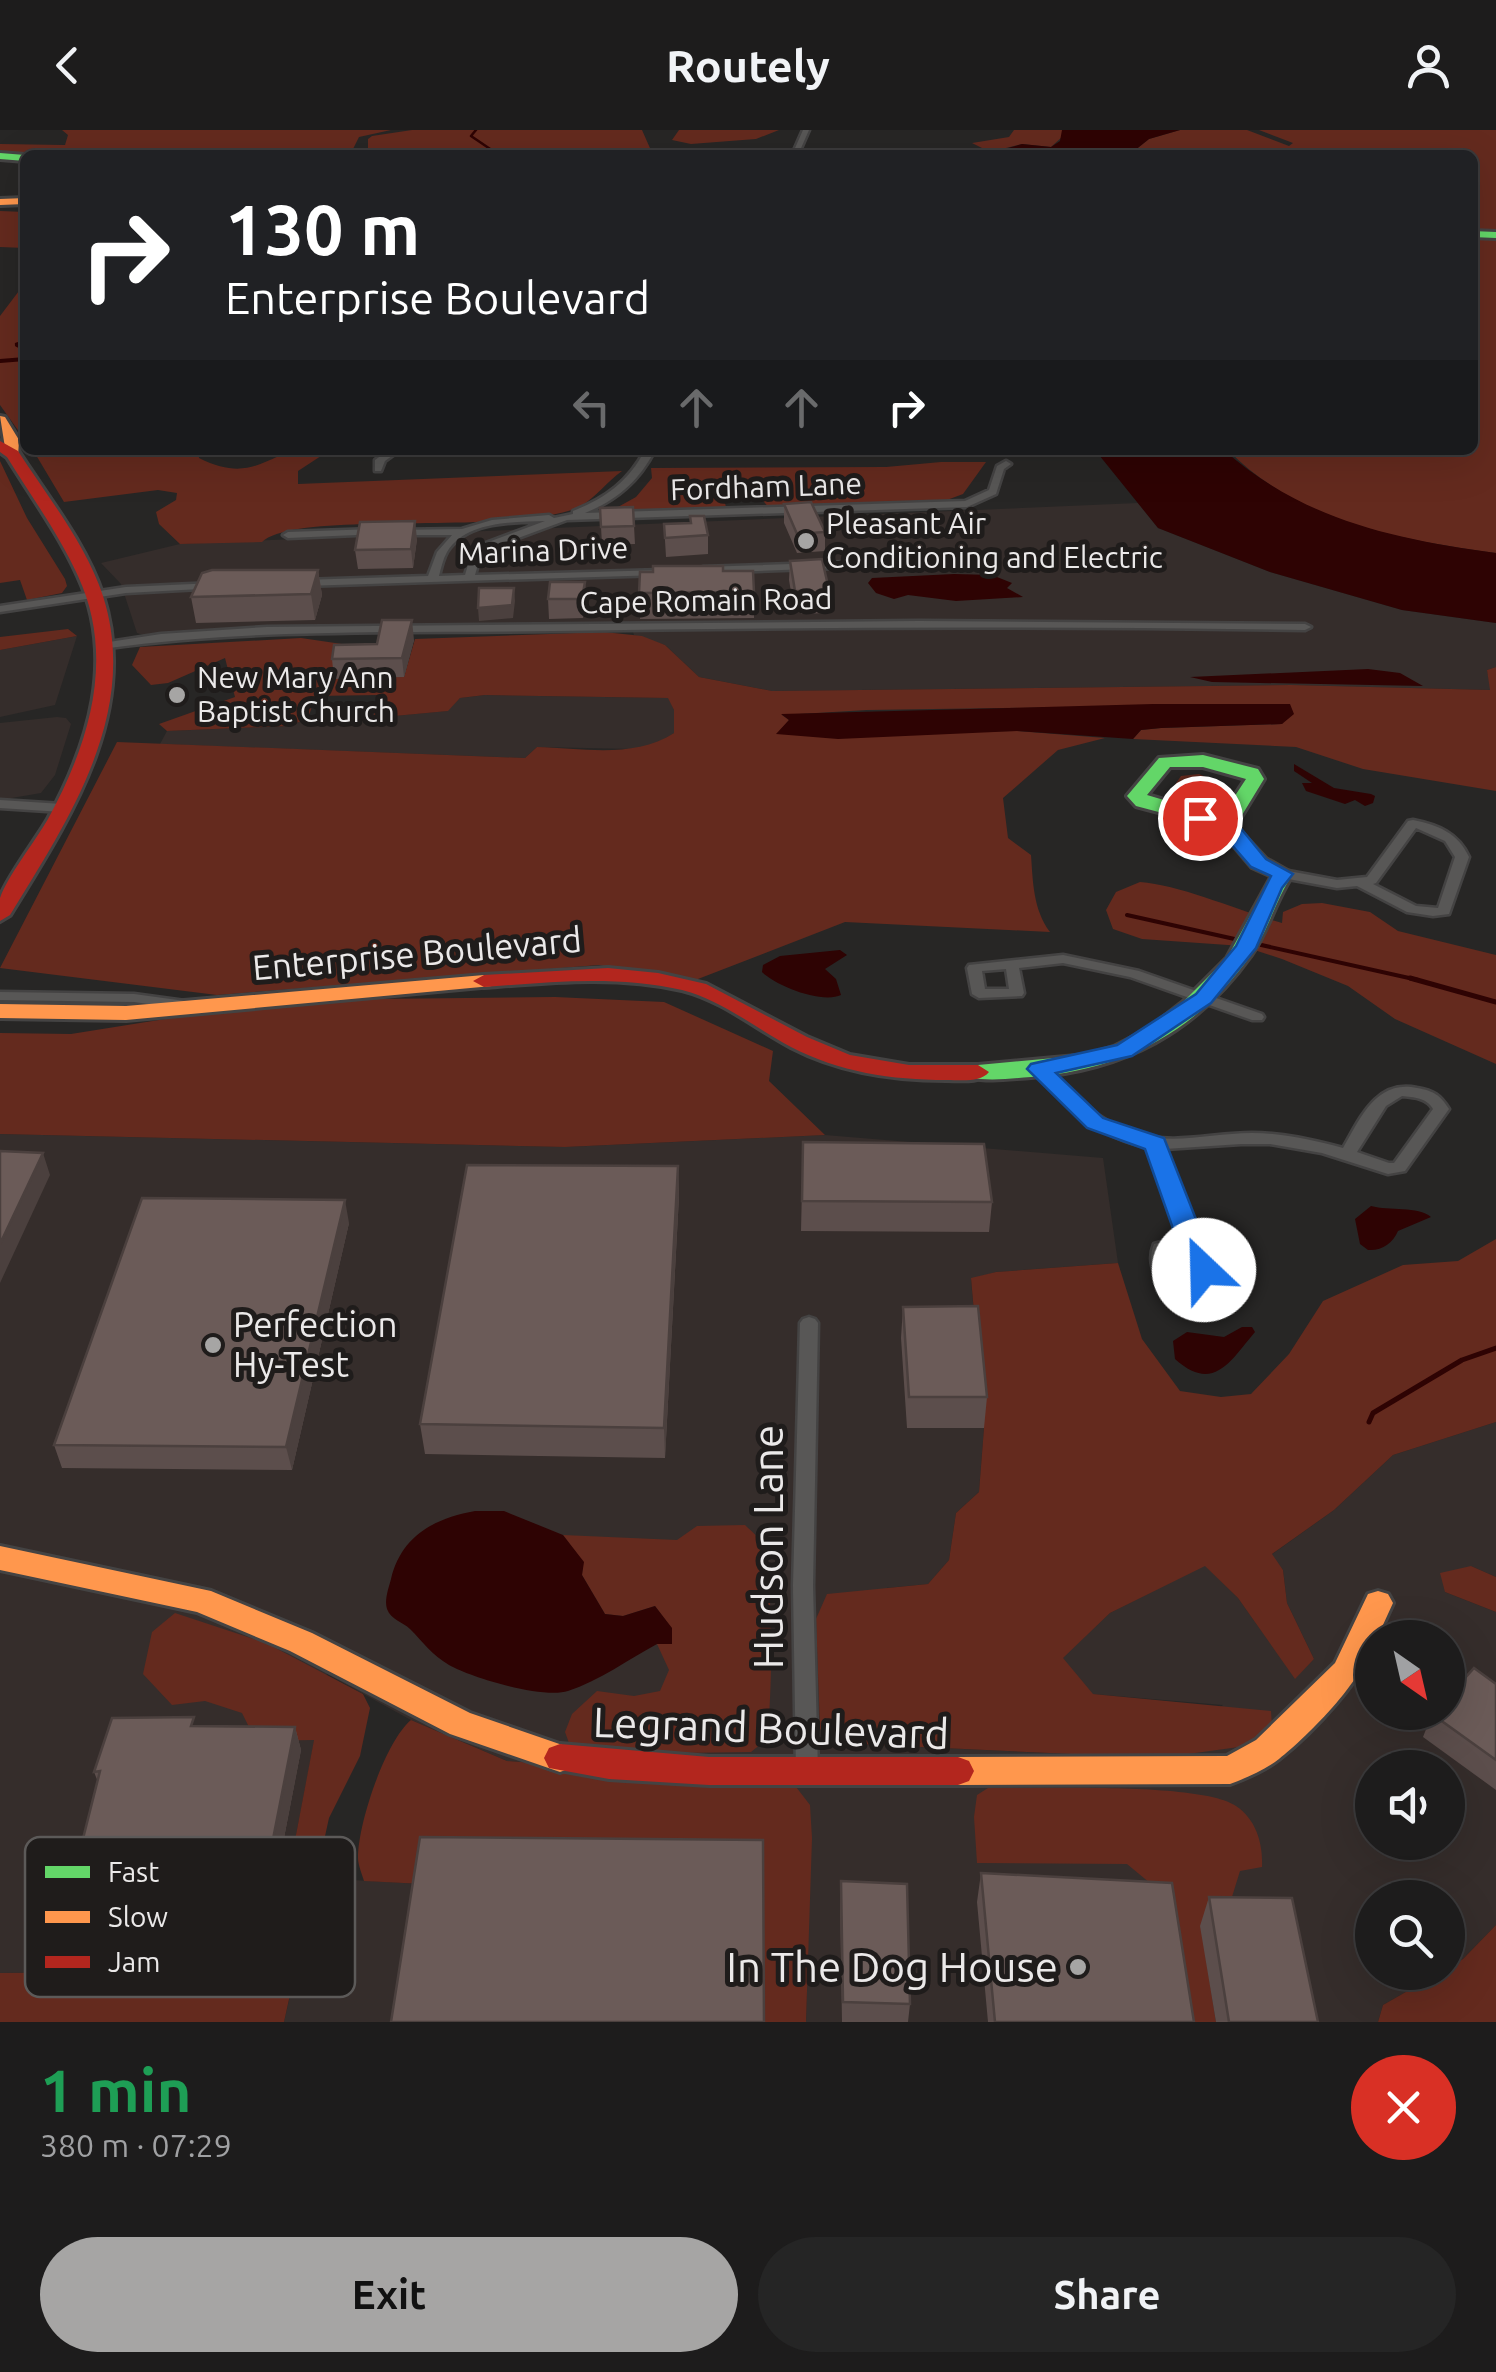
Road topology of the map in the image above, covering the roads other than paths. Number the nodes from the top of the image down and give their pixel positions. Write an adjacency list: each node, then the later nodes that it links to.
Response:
1 (0, 420): 2 (main road)
2 (6, 450): 17 (main road)
3 (388, 455): 6 (street)
4 (647, 455): 7 (street)
5 (1006, 464): 7 (street, Fordham Lane)
6 (378, 469)
7 (566, 516): 8 (street, Fordham Lane); 13 (street)
8 (464, 532): 9 (street, Fordham Lane); 14 (street)
9 (288, 535)
10 (994, 560): 11 (street)
11 (687, 571)
12 (667, 572): 13 (street, Marina Drive)
13 (469, 578): 14 (street, Marina Drive)
14 (432, 579): 15 (street, Marina Drive)
15 (284, 584)
16 (230, 586): 17 (street)
17 (94, 596): 19 (street); 22 (main road)
18 (54, 608): 20 (street)
19 (0, 609)
20 (0, 618)
21 (1306, 628): 22 (street, Cape Romain Road)
22 (109, 645): 24 (main road)
23 (0, 804): 24 (street)
24 (62, 808): 28 (main road)
25 (1228, 825): 25 (main road); 26 (main road)
26 (1278, 880): 27 (street); 31 (main road, Enterprise Boulevard)
27 (1362, 883): 27 (street)
28 (0, 916)
29 (1012, 964): 31 (street)
30 (0, 996): 32 (street, Enterprise Boulevard)
31 (1204, 998): 34 (street); 35 (main road, Enterprise Boulevard)
32 (185, 1005): 33 (main road, Enterprise Boulevard); 35 (main road, Enterprise Boulevard)
33 (0, 1011)
34 (1256, 1016)
35 (1039, 1069): 36 (street)
36 (1156, 1144): 37 (street); 38 (street)
37 (1348, 1155): 37 (street)
38 (1189, 1240)
39 (808, 1323): 42 (street, Hudson Lane)
40 (2, 1564): 42 (main road, Legrand Boulevard)
41 (1378, 1603): 42 (main road, Legrand Boulevard)
42 (807, 1771)

